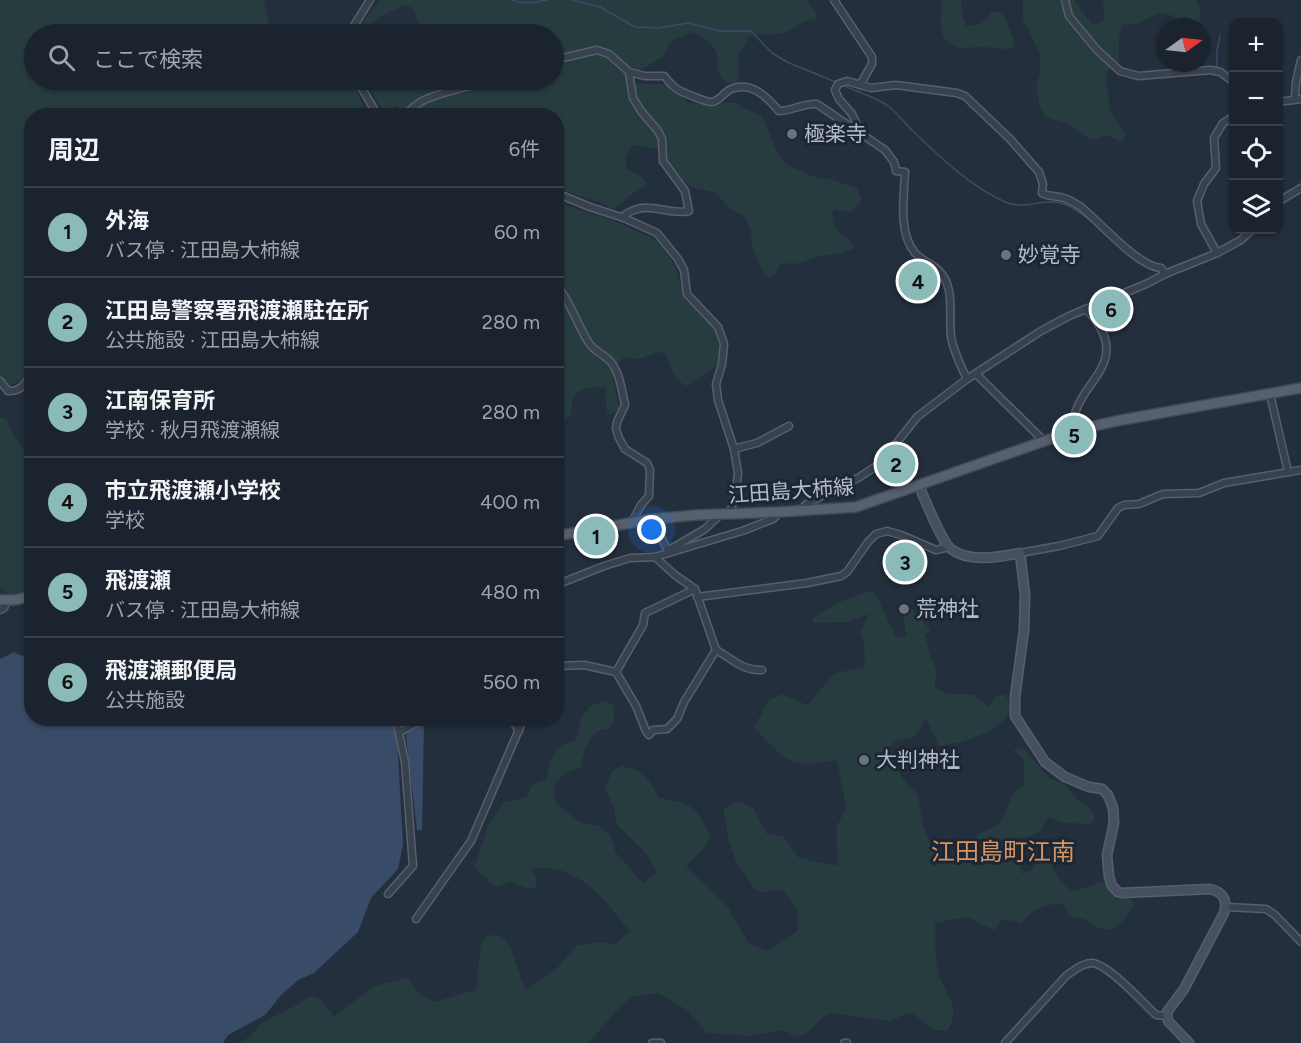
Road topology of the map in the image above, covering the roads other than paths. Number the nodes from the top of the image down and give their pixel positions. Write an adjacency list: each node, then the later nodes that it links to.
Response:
1 (370, 0): 4 (street)
2 (834, 0): 9 (street)
3 (1065, 0): 8 (street)
4 (355, 24)
5 (564, 58): 7 (street)
6 (1301, 60): 12 (street)
7 (629, 72): 17 (street); 21 (street)
8 (1229, 79)
9 (860, 85): 17 (street); 24 (street)
10 (363, 90): 14 (street)
11 (456, 90): 15 (street)
12 (1298, 99): 13 (street)
13 (1283, 101)
14 (373, 108)
15 (413, 108)
16 (1229, 119): 23 (street)
17 (860, 132): 28 (street)
18 (1301, 188): 20 (street)
19 (564, 196): 21 (street)
20 (1283, 199)
21 (624, 218): 36 (street)
22 (1247, 234): 23 (street)
23 (1217, 253): 24 (street)
24 (1163, 271): 26 (street)
25 (564, 294): 44 (street)
26 (1086, 309): 27 (street); 34 (street)
27 (976, 374): 28 (street); 35 (street)
28 (967, 380): 40 (street)
29 (0, 381): 30 (street)
30 (24, 385)
31 (1301, 388): 32 (main road, 江田島大柿線)
32 (1270, 394): 34 (main road, 江田島大柿線); 38 (street)
33 (789, 426): 36 (street)
34 (1073, 431): 35 (main road, 江田島大柿線)
35 (1044, 441): 39 (main road, 江田島大柿線)
36 (734, 449): 42 (street)
37 (1301, 470): 38 (street)
38 (1288, 472): 48 (street)
39 (919, 486): 40 (main road, 江田島大柿線); 46 (main road)
40 (800, 510): 41 (main road, 江田島大柿線)
41 (779, 512): 42 (main road, 江田島大柿線); 47 (street)
42 (726, 514): 43 (main road, 江田島大柿線); 47 (street)
43 (652, 519): 44 (main road, 江田島大柿線); 47 (street)
44 (631, 523): 45 (main road, 江田島大柿線)
45 (564, 535)
46 (949, 547): 48 (main road); 53 (street)
47 (669, 551): 49 (street)
48 (1020, 553): 67 (main road)
49 (655, 557): 50 (street); 51 (street)
50 (564, 582)
51 (695, 589): 53 (street); 59 (street)
52 (24, 597): 54 (main road)
53 (697, 597): 56 (street)
54 (4, 600): 55 (street)
55 (0, 610)
56 (716, 650): 58 (street); 59 (street)
57 (564, 666): 59 (street)
58 (762, 670)
59 (616, 672)
60 (398, 726): 65 (street)
61 (411, 726): 65 (street)
62 (516, 726): 64 (street)
63 (521, 726): 64 (street)
64 (519, 731): 68 (street)
65 (400, 732): 66 (street)
66 (388, 894)
67 (1226, 907): 69 (street); 70 (main road)
68 (416, 919)
69 (1301, 942)
70 (1167, 1016): 73 (street); 74 (main road)
71 (652, 1043): 72 (street)
72 (661, 1043)
73 (1005, 1043)
74 (1190, 1043)

